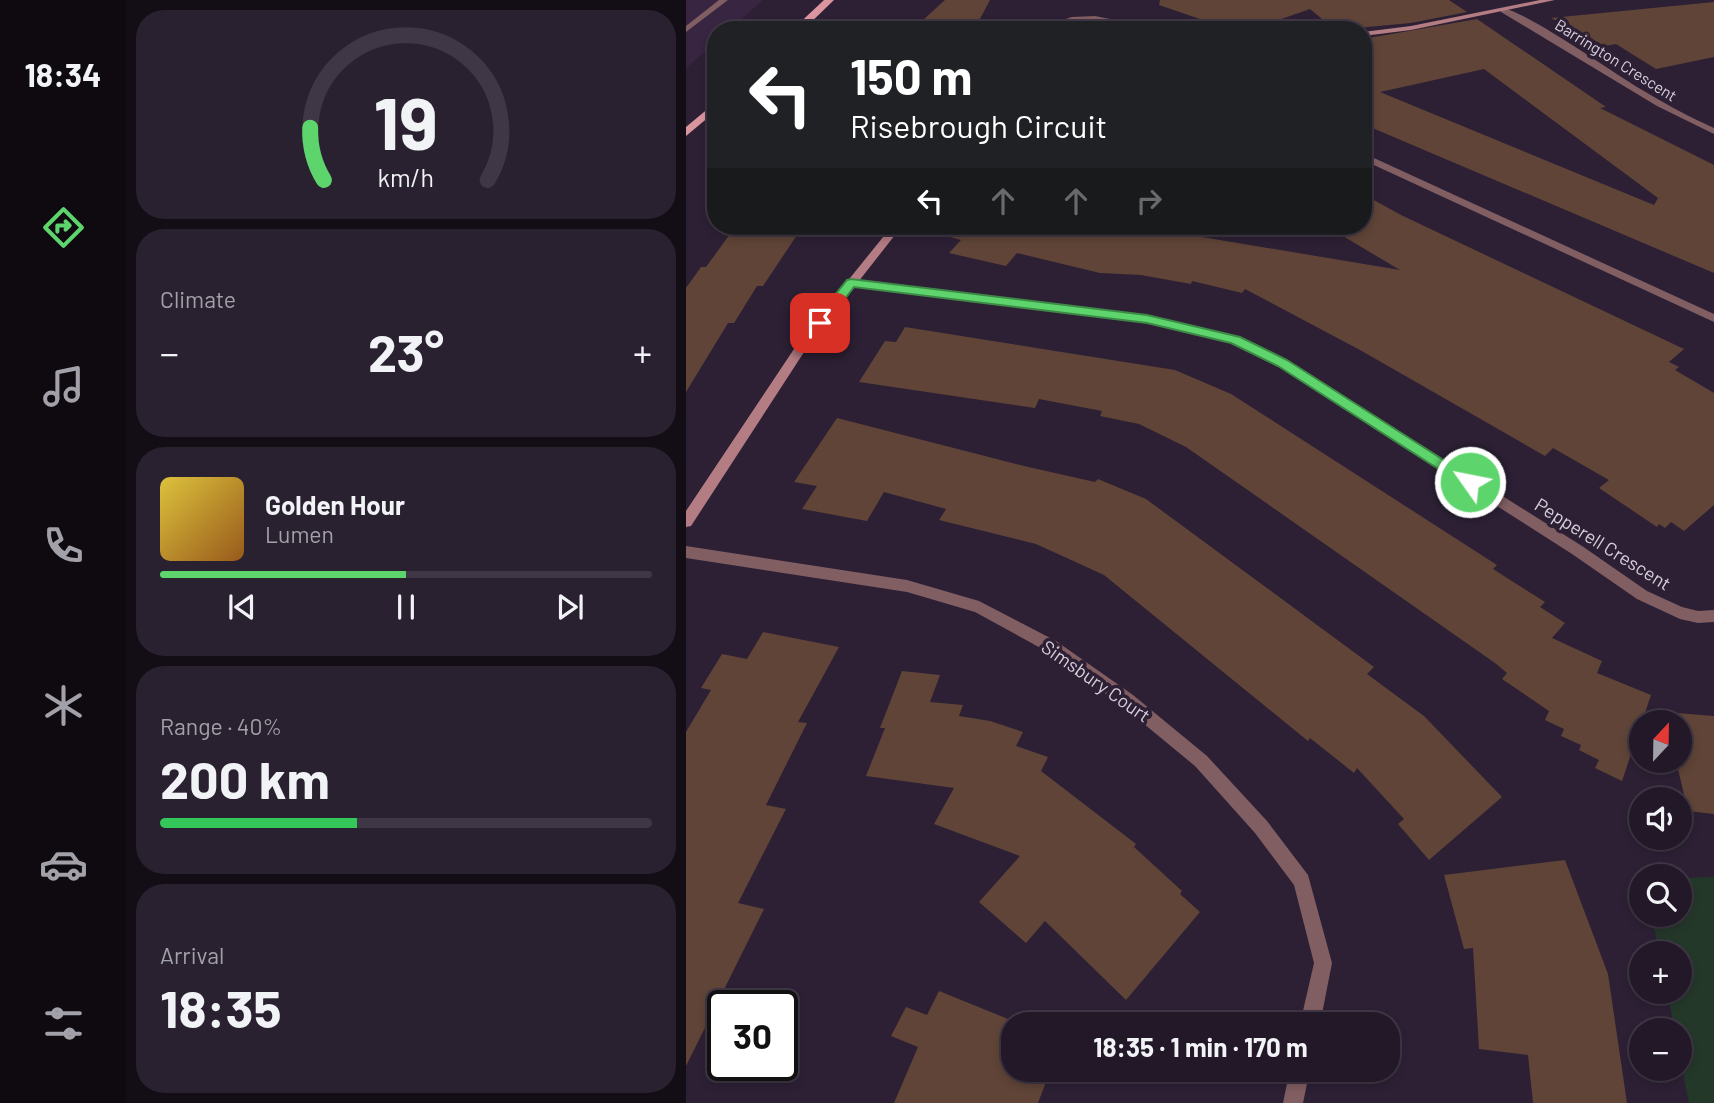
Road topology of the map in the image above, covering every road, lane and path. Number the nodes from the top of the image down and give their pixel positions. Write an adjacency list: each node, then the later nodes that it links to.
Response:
1 (724, 0): 8 (street)
2 (829, 0): 5 (main road)
3 (1551, 0): 4 (street)
4 (1504, 10): 9 (street); 11 (street, Barrington Crescent)
5 (807, 21)
6 (1062, 21): 7 (street)
7 (1110, 21)
8 (686, 30)
9 (1372, 32)
10 (707, 113): 12 (main road)
11 (1714, 131)
12 (686, 132)
13 (1372, 160): 16 (street)
14 (890, 235): 15 (street)
15 (851, 283): 17 (street); 19 (street, Pepperell Crescent)
16 (1714, 318)
17 (686, 522)
18 (686, 552): 20 (street, Simsbury Court)
19 (1714, 616)
20 (1312, 1012)
21 (1297, 1082): 22 (street)
22 (1293, 1103)

